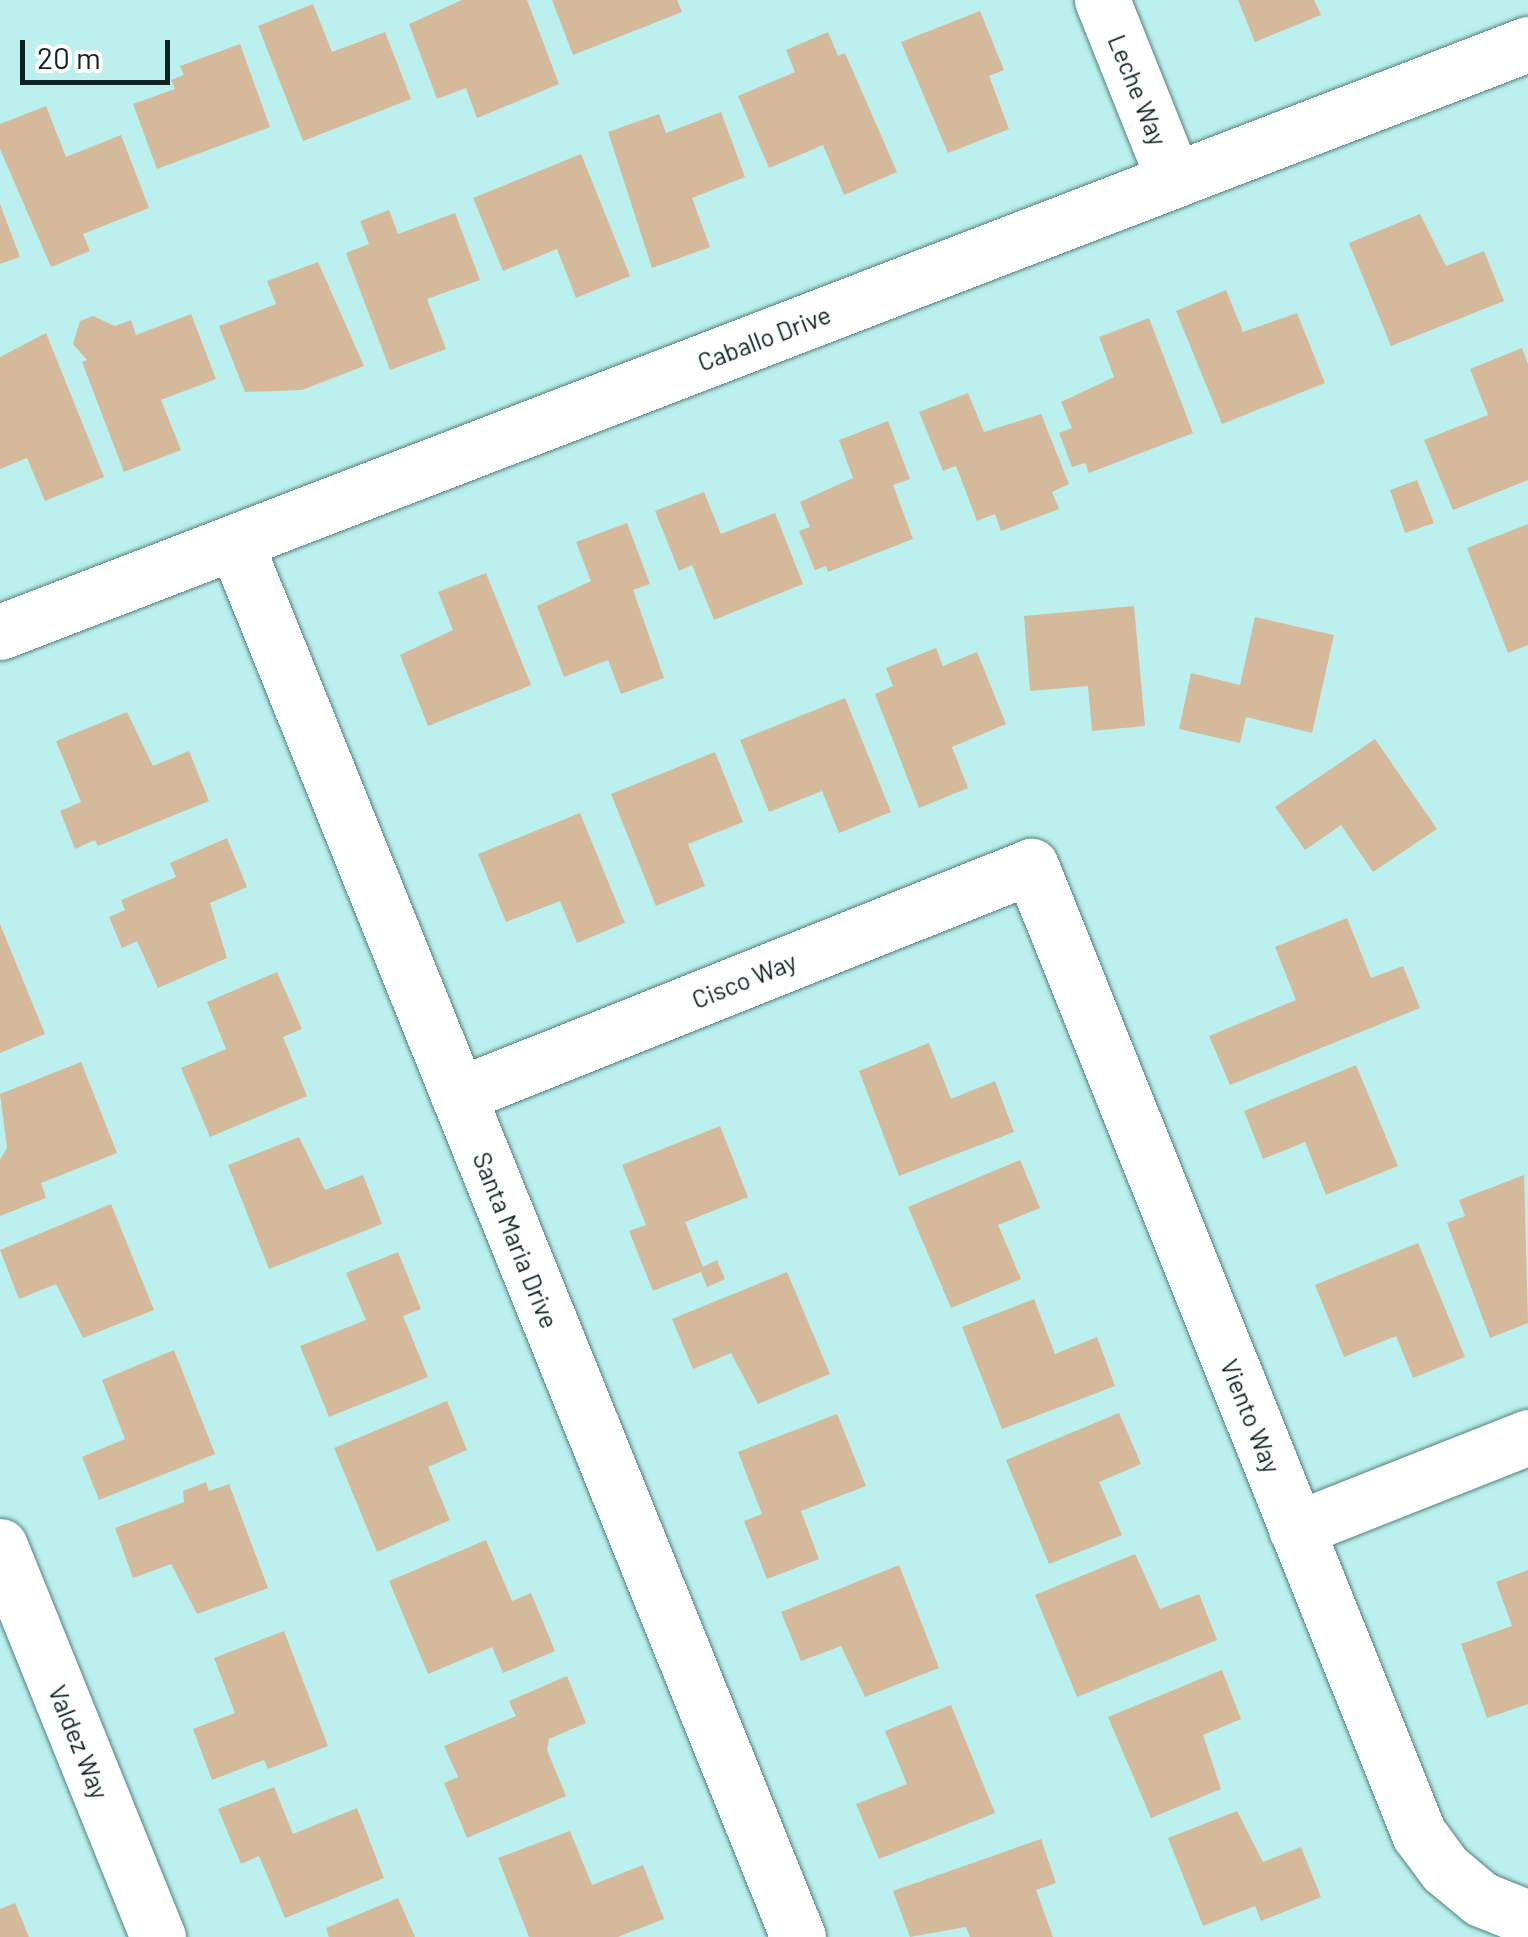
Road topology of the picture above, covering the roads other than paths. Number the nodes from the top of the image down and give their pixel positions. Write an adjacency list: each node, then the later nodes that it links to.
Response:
1 (1102, 0): 3 (street, Leche Way)
2 (1528, 44): 3 (street, Caballo Drive)
3 (1174, 180): 4 (street, Caballo Drive)
4 (236, 542): 5 (street, Caballo Drive); 7 (street, Santa Maria Drive)
5 (0, 632)
6 (1031, 866): 7 (street, Cisco Way); 9 (street, Viento Way)
7 (458, 1095): 13 (street, Santa Maria Drive)
8 (1528, 1438): 9 (street)
9 (1296, 1528): 11 (street, Viento Way)
10 (0, 1546): 12 (street, Valdez Way)
11 (1528, 1918)
12 (158, 1937)
13 (798, 1937)

